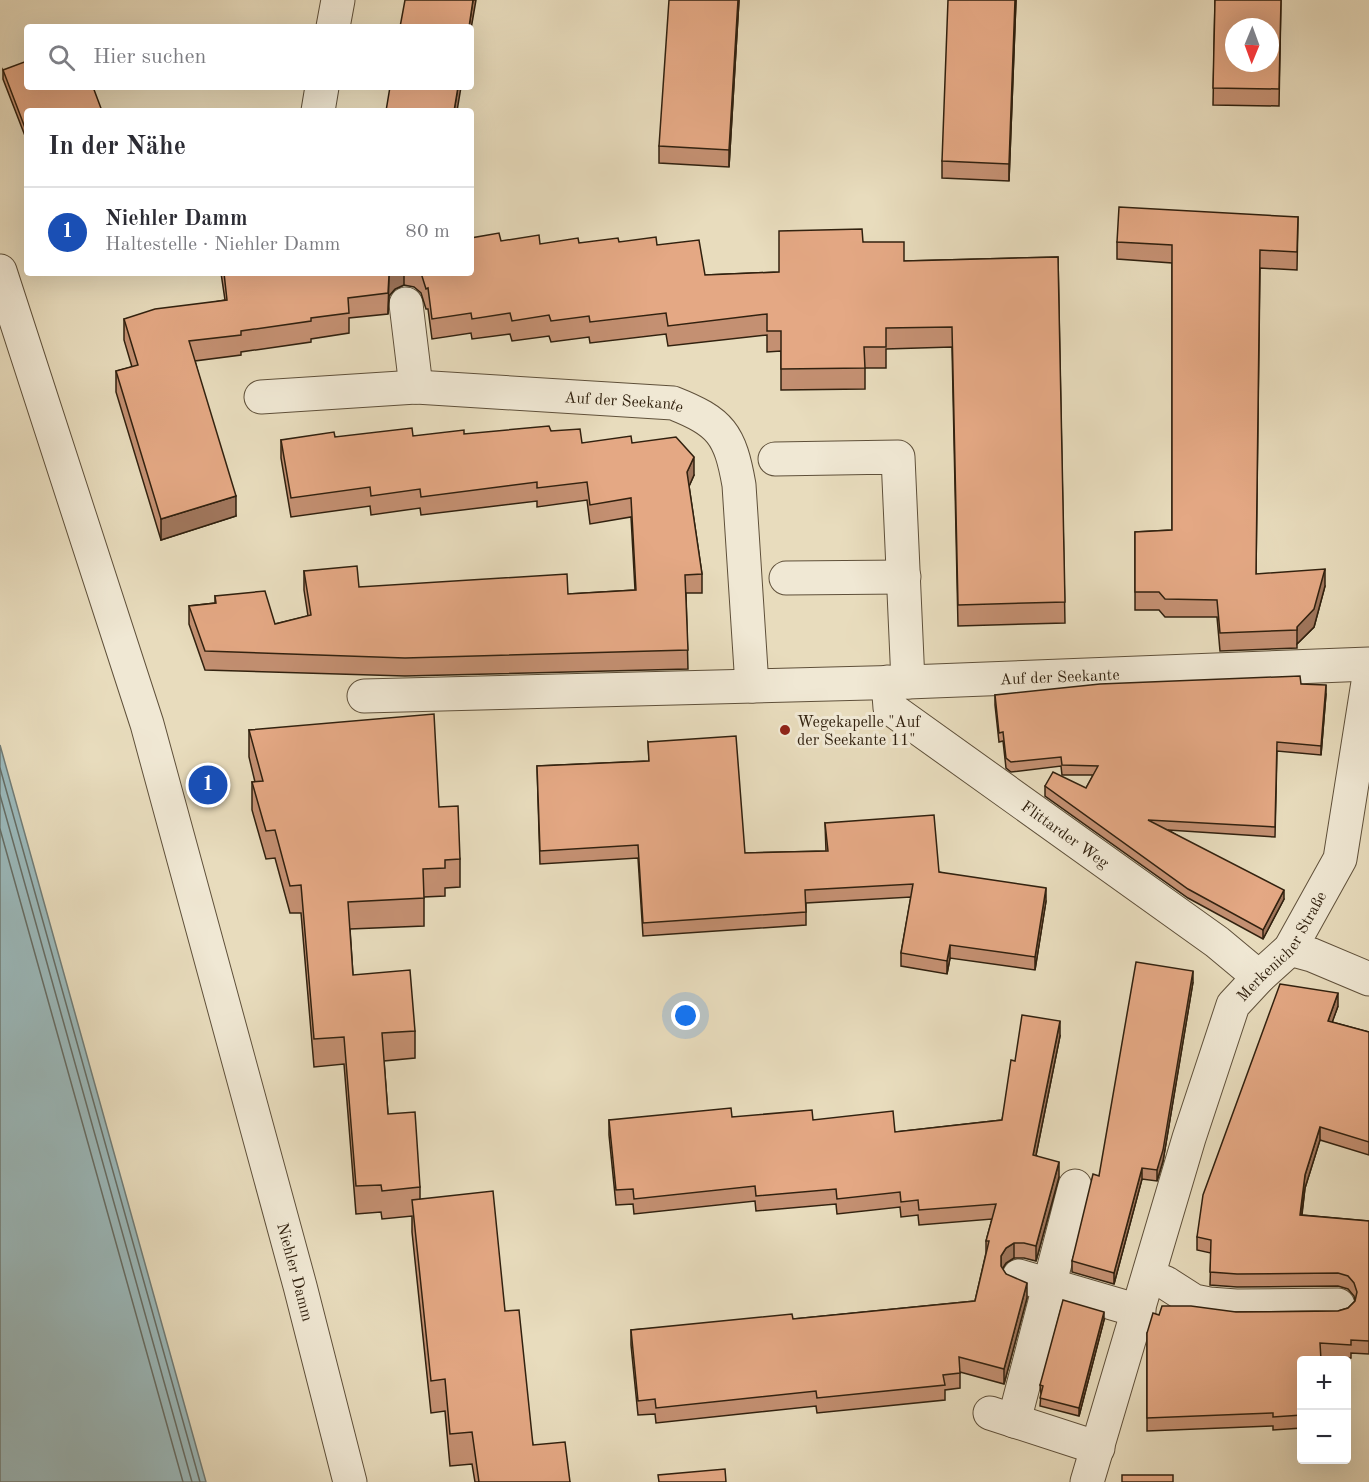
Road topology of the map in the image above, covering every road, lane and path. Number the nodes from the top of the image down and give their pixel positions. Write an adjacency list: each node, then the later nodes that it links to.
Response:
1 (338, 0): 2 (street)
2 (334, 24)
3 (322, 90): 4 (street)
4 (318, 108)
5 (0, 271): 27 (street, Niehler Damm)
6 (406, 304): 7 (street)
7 (416, 387): 8 (street, Auf der Seekante); 15 (street, Auf der Seekante)
8 (261, 397)
9 (775, 459): 10 (street, Flittarder Weg)
10 (904, 577): 11 (street); 14 (street, Flittarder Weg)
11 (786, 578)
12 (1369, 664): 14 (street, Auf der Seekante)
13 (1369, 676): 17 (street, Merkenicher Straße)
14 (898, 682): 15 (street, Auf der Seekante); 18 (street, Flittarder Weg)
15 (752, 686): 16 (street, Auf der Seekante)
16 (364, 696)
17 (1290, 949): 18 (street, Merkenicher Straße); 19 (street)
18 (1259, 977): 22 (street, Merkenicher Straße)
19 (1369, 979)
20 (1075, 1186): 23 (street)
21 (1019, 1276): 23 (street)
22 (1149, 1276): 24 (street); 25 (street, Merkenicher Straße)
23 (1050, 1285): 25 (street); 26 (street)
24 (1338, 1305)
25 (1138, 1311): 26 (street, Merkenicher Straße)
26 (1098, 1448): 28 (street, Merkenicher Straße)
27 (350, 1482)
28 (1087, 1482)

